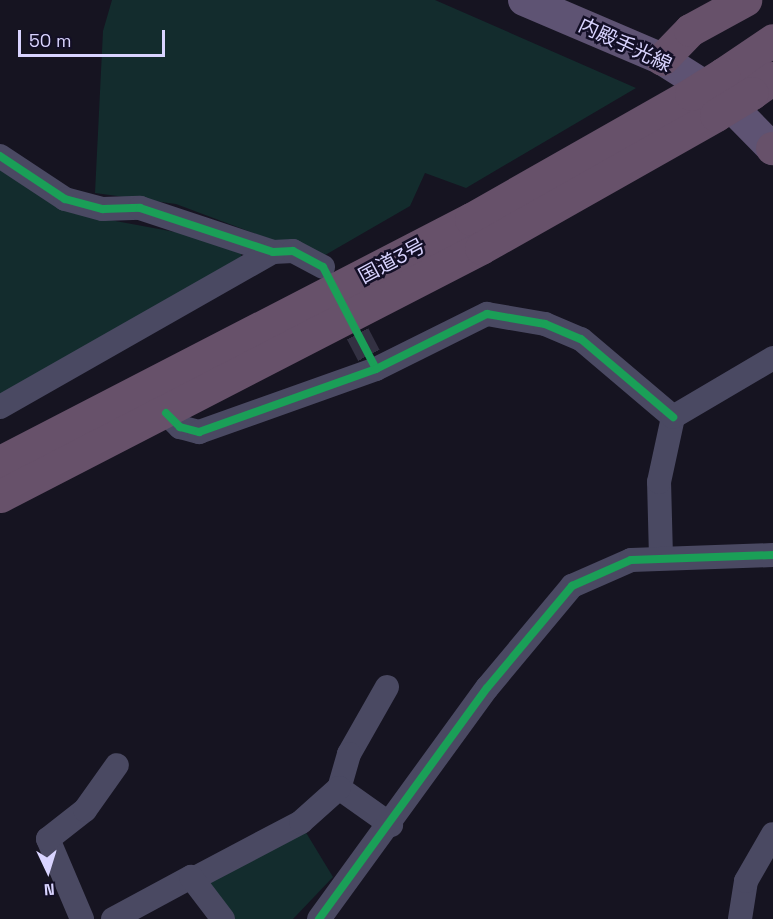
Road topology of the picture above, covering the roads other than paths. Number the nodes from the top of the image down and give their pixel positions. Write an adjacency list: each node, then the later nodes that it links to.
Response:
1 (524, 0): 4 (main road, 内殿手光線)
2 (745, 0): 4 (highway)
3 (773, 40): 14 (highway, 国道3号, bridge)
4 (662, 59): 6 (main road, 内殿手光線)
5 (762, 85): 12 (highway, 国道3号, bridge)
6 (773, 148)
7 (0, 156): 8 (street)
8 (273, 252): 9 (street); 11 (street)
9 (323, 267)
10 (773, 358): 13 (street)
11 (0, 407)
12 (166, 413): 13 (street); 15 (highway, 国道3号)
13 (673, 417): 17 (street)
14 (0, 462)
15 (0, 496)
16 (773, 555): 17 (street)
17 (661, 557): 21 (street)
18 (387, 687): 20 (street)
19 (117, 765): 25 (street)
20 (339, 788): 21 (street); 23 (street)
21 (391, 825): 24 (street)
22 (773, 834): 28 (street)
23 (195, 878): 26 (street); 27 (street)
24 (329, 915)
25 (82, 919)
26 (113, 919)
27 (223, 919)
28 (740, 919)

